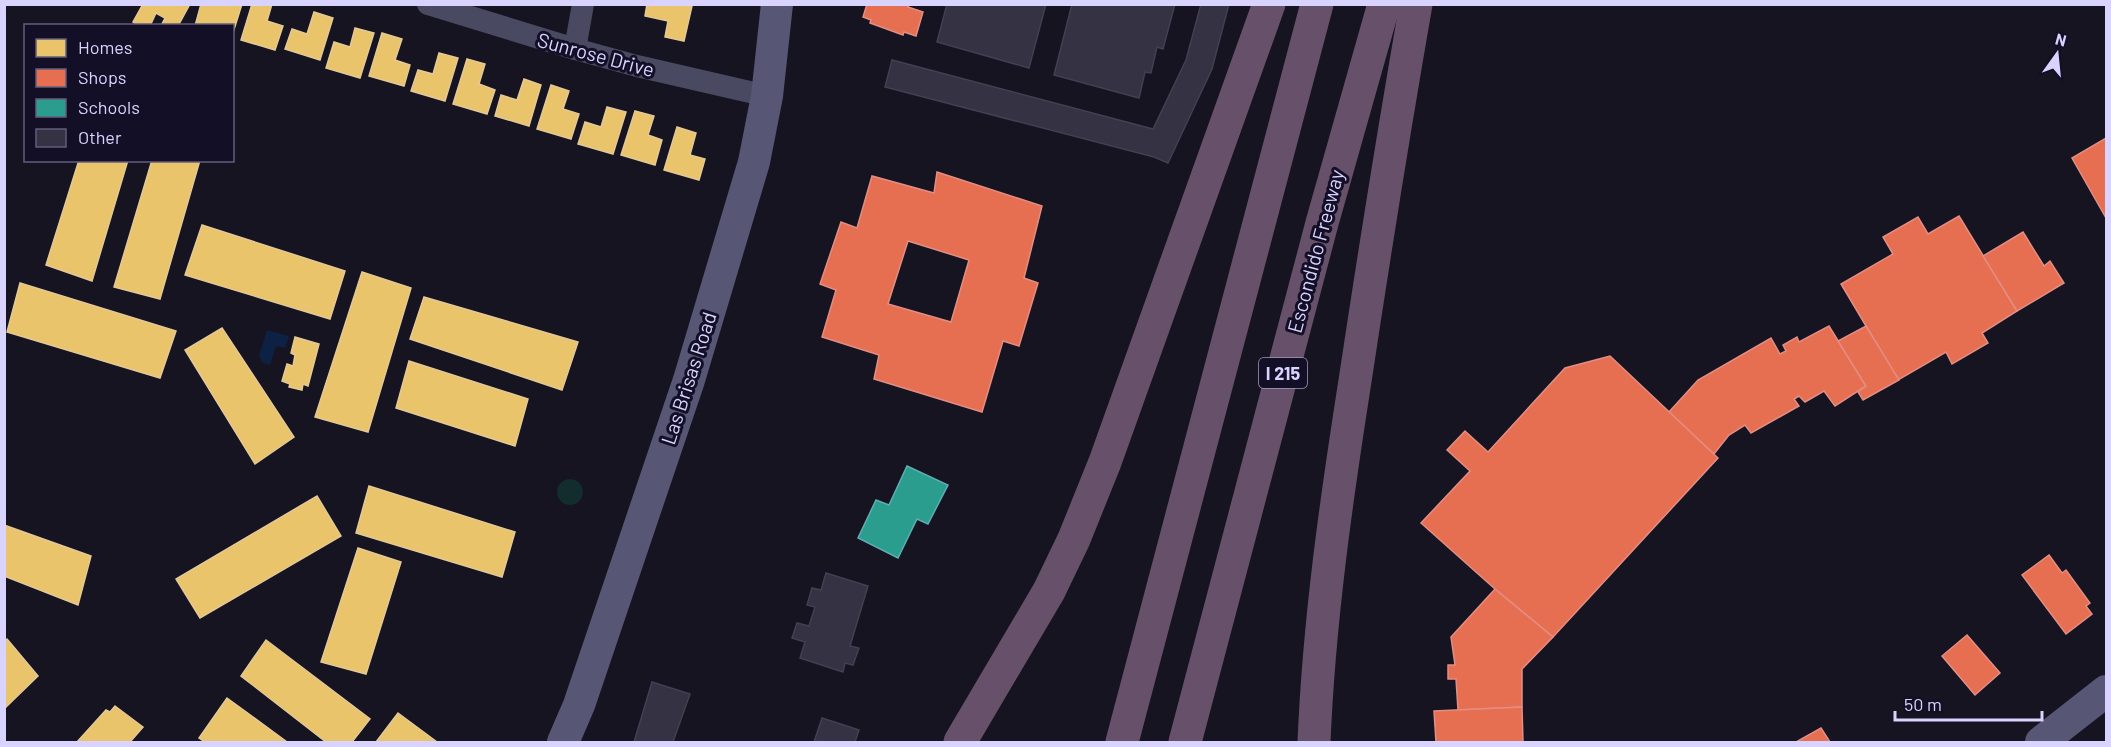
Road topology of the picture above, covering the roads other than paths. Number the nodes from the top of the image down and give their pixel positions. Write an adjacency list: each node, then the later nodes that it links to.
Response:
1 (428, 4): 8 (street, Sunrose Drive)
2 (583, 4): 8 (street)
3 (777, 4): 9 (street, Las Brisas Road)
4 (1269, 4): 12 (highway)
5 (1317, 4): 13 (highway)
6 (1384, 4): 14 (highway, Escondido Freeway / I 215)
7 (1416, 4): 15 (highway)
8 (575, 49): 9 (street, Sunrose Drive)
9 (767, 96): 11 (street, Las Brisas Road)
10 (2106, 691): 16 (street)
11 (563, 742)
12 (960, 742)
13 (1122, 742)
14 (1185, 742)
15 (1314, 742)
16 (2041, 742)

